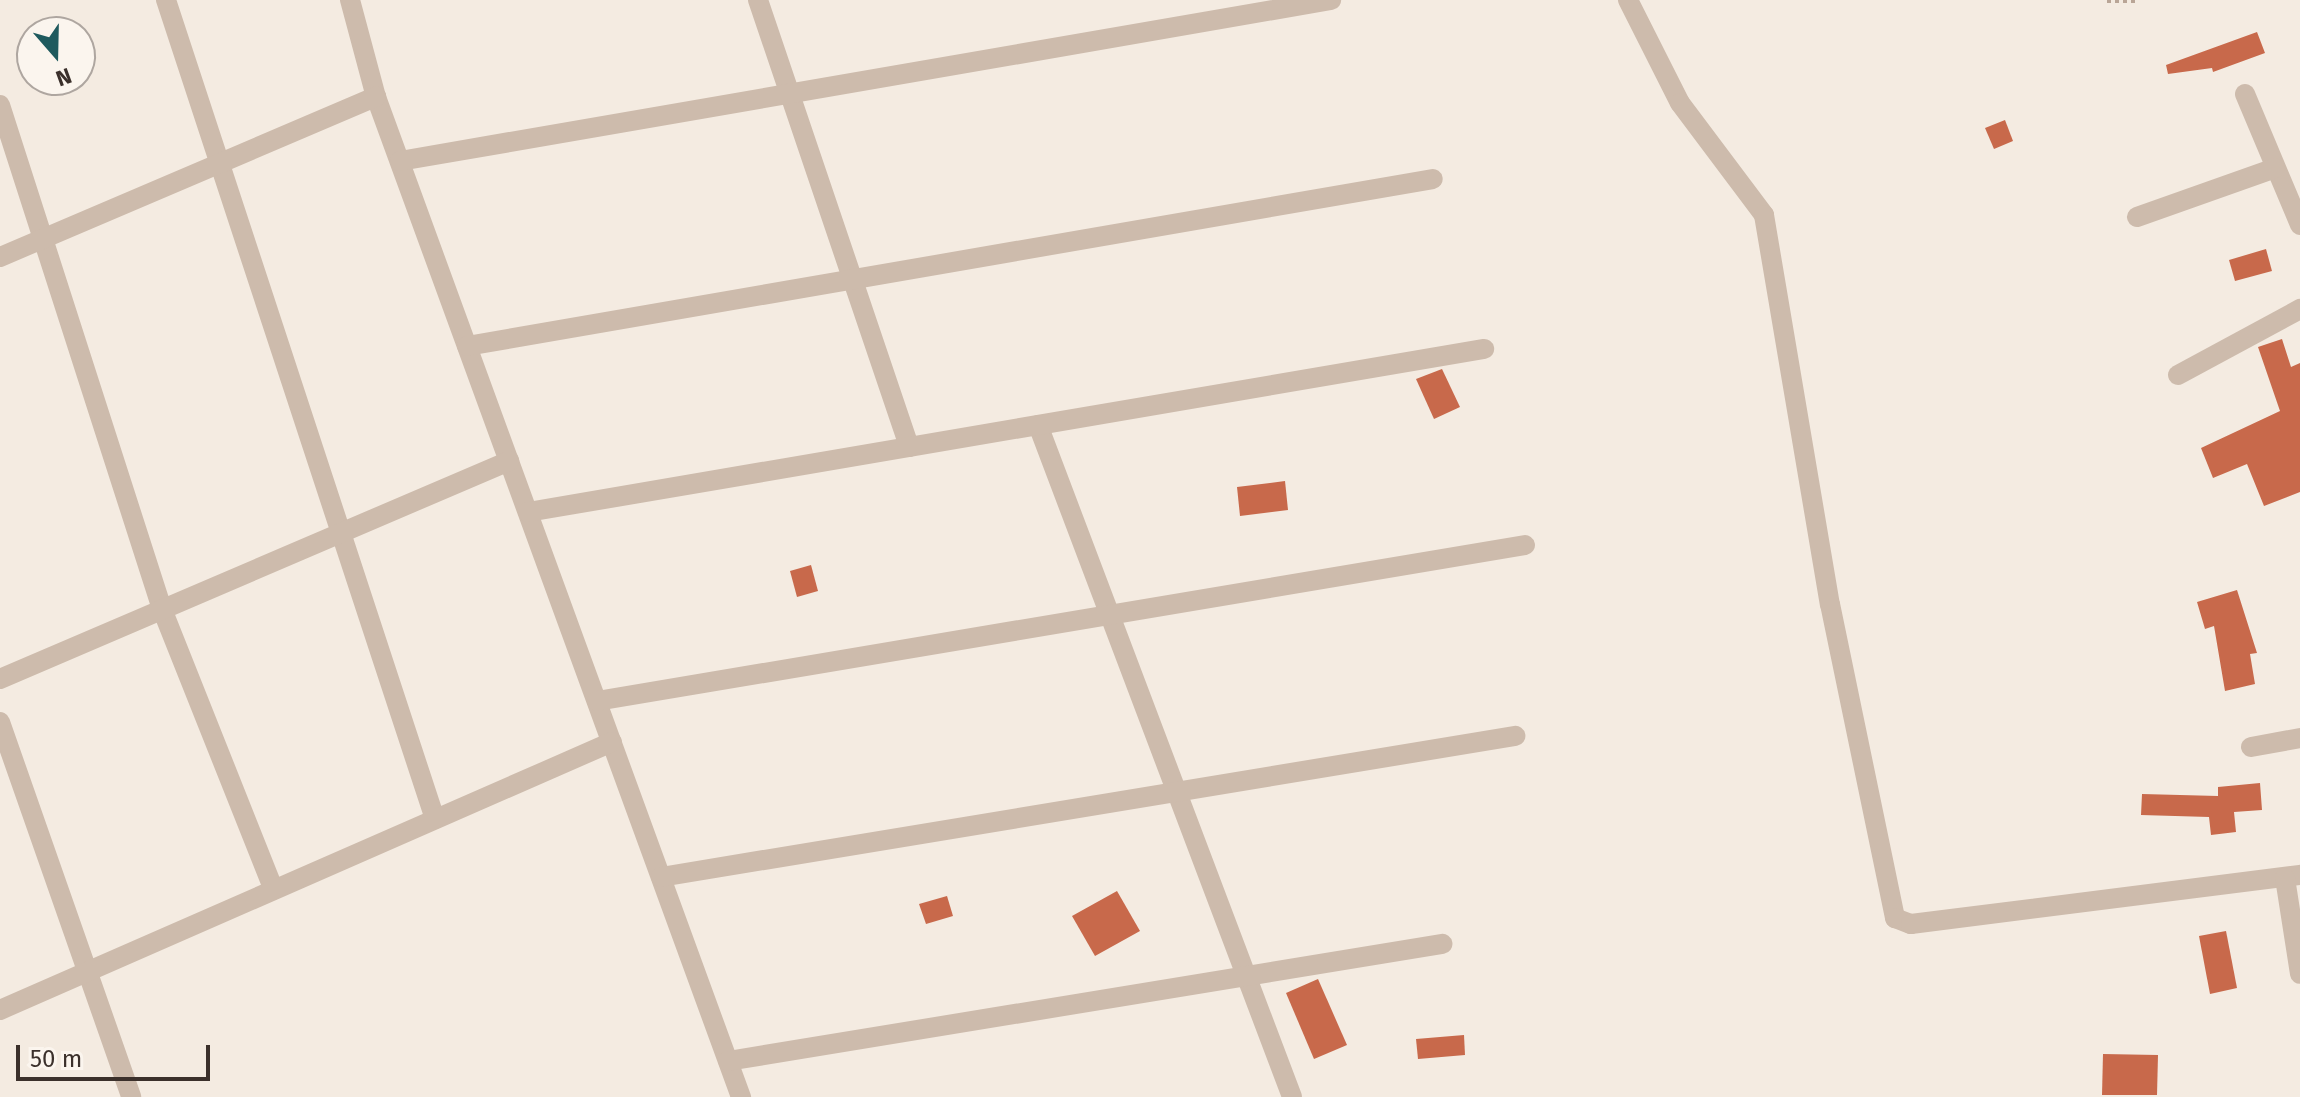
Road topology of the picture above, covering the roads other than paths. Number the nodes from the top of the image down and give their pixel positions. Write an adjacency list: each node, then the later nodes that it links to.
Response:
1 (166, 0): 11 (street)
2 (350, 0): 8 (street)
3 (758, 0): 6 (street)
4 (1331, 0): 6 (street)
5 (1628, 0): 41 (street)
6 (790, 94): 10 (street); 19 (street)
7 (2245, 94): 12 (street)
8 (376, 97): 10 (street); 11 (street)
9 (0, 105): 17 (street)
10 (400, 161): 21 (street)
11 (220, 164): 17 (street); 28 (street)
12 (2275, 168): 14 (street); 15 (street)
13 (1433, 179): 19 (street)
14 (2295, 200): 16 (street)
15 (2137, 217)
16 (2300, 225)
17 (44, 239): 18 (street); 30 (street)
18 (0, 257)
19 (852, 279): 21 (street); 25 (street)
20 (2300, 309): 23 (street)
21 (467, 346): 26 (street)
22 (1484, 349): 24 (street)
23 (2178, 375)
24 (1038, 425): 25 (street); 31 (street)
25 (909, 447): 27 (street)
26 (509, 461): 27 (street); 28 (street)
27 (528, 512): 33 (street)
28 (342, 532): 30 (street); 40 (street)
29 (1525, 545): 31 (street)
30 (162, 609): 32 (street); 43 (street)
31 (1110, 615): 33 (street); 39 (street)
32 (0, 679)
33 (597, 701): 37 (street)
34 (0, 722): 45 (street)
35 (1515, 736): 39 (street)
36 (2300, 738): 38 (street)
37 (612, 742): 40 (street); 42 (street)
38 (2251, 747)
39 (1177, 792): 42 (street); 47 (street)
40 (435, 819): 43 (street)
41 (2292, 876): 46 (street)
42 (661, 877): 49 (street)
43 (274, 890): 45 (street)
44 (1442, 944): 47 (street)
45 (88, 972): 48 (street); 50 (street)
46 (2300, 974)
47 (1246, 976): 49 (street); 52 (street)
48 (0, 1010)
49 (728, 1061): 51 (street)
50 (131, 1097)
51 (741, 1097)
52 (1292, 1097)

